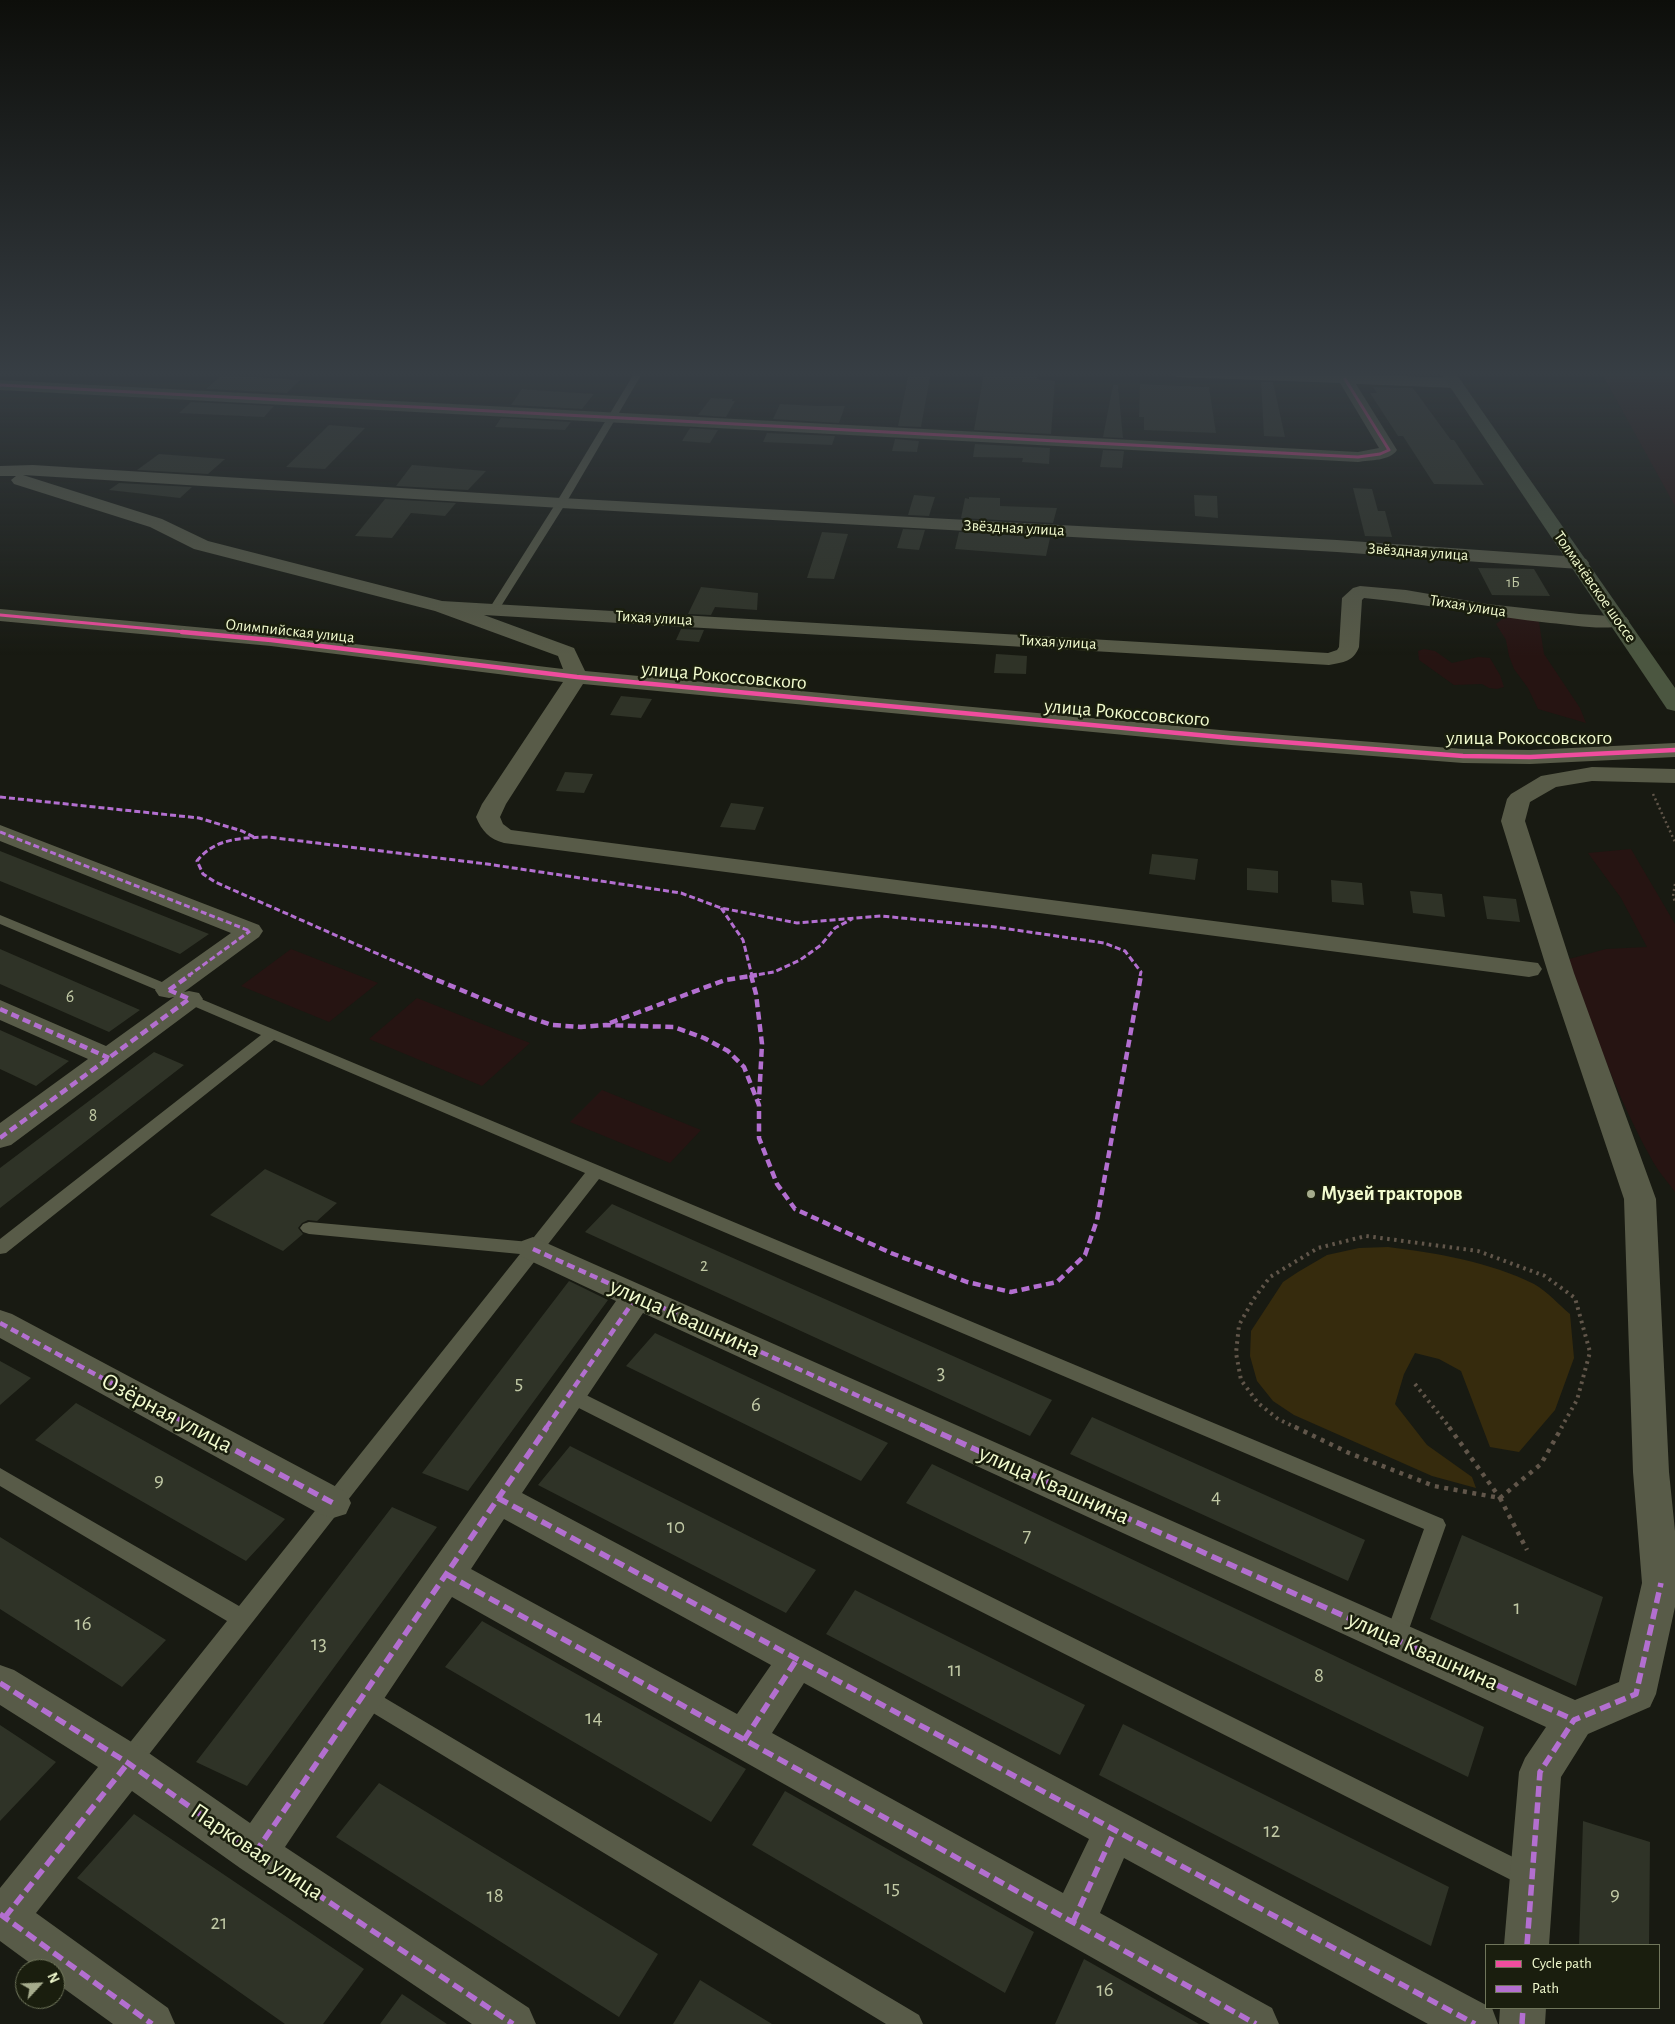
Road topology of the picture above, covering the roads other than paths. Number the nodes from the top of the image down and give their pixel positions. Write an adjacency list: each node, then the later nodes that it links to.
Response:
1 (583, 466): 4 (lane)
2 (1512, 466): 5 (main road, Толмачёвское шоссе)
3 (0, 472): 4 (street, Звёздная улица); 6 (street)
4 (562, 503): 5 (street, Звёздная улица); 7 (lane)
5 (1579, 563): 9 (main road, Толмачёвское шоссе)
6 (442, 607): 7 (street, Тихая улица); 10 (street)
7 (494, 609): 9 (street, Тихая улица)
8 (0, 614): 10 (street, Олимпийская улица)
9 (1619, 621): 11 (main road, Толмачёвское шоссе)
10 (577, 677): 12 (street, улица Рокоссовского); 16 (street)
11 (1675, 704)
12 (1675, 750)
13 (1675, 776): 38 (street)
14 (0, 832): 17 (street)
15 (0, 919): 17 (lane)
16 (1529, 969)
17 (179, 994): 19 (lane); 20 (street)
18 (0, 1008): 20 (street)
19 (272, 1034): 22 (lane); 24 (lane)
20 (109, 1058): 21 (street)
21 (3, 1132)
22 (596, 1171): 25 (lane); 34 (lane)
23 (309, 1228): 25 (lane)
24 (0, 1248)
25 (533, 1250): 26 (street, улица Квашнина); 31 (lane)
26 (636, 1296): 28 (street); 34 (street, улица Квашнина)
27 (0, 1323): 31 (street, Озёрная улица)
28 (570, 1395): 30 (street); 43 (lane)
29 (0, 1476): 33 (lane)
30 (498, 1498): 32 (street); 35 (street)
31 (333, 1503): 33 (lane)
32 (446, 1574): 37 (street); 39 (street)
33 (242, 1619): 40 (lane)
34 (1395, 1639): 38 (street, улица Квашнина)
35 (796, 1659): 39 (street); 41 (street)
36 (0, 1683): 40 (street, Парковая улица)
37 (363, 1695): 42 (street); 50 (lane)
38 (1574, 1720): 43 (street)
39 (744, 1740): 45 (street)
40 (128, 1763): 42 (street, Парковая улица); 44 (street)
41 (1115, 1830): 45 (street); 52 (street)
42 (255, 1852): 49 (street, Парковая улица)
43 (1532, 1879): 46 (street)
44 (3, 1916): 48 (street)
45 (1073, 1922): 51 (street)
46 (1527, 1944)
47 (1523, 2009): 53 (street)
48 (152, 2024)
49 (513, 2024)
50 (910, 2024)
51 (1256, 2024)
52 (1475, 2024)
53 (1522, 2024)

